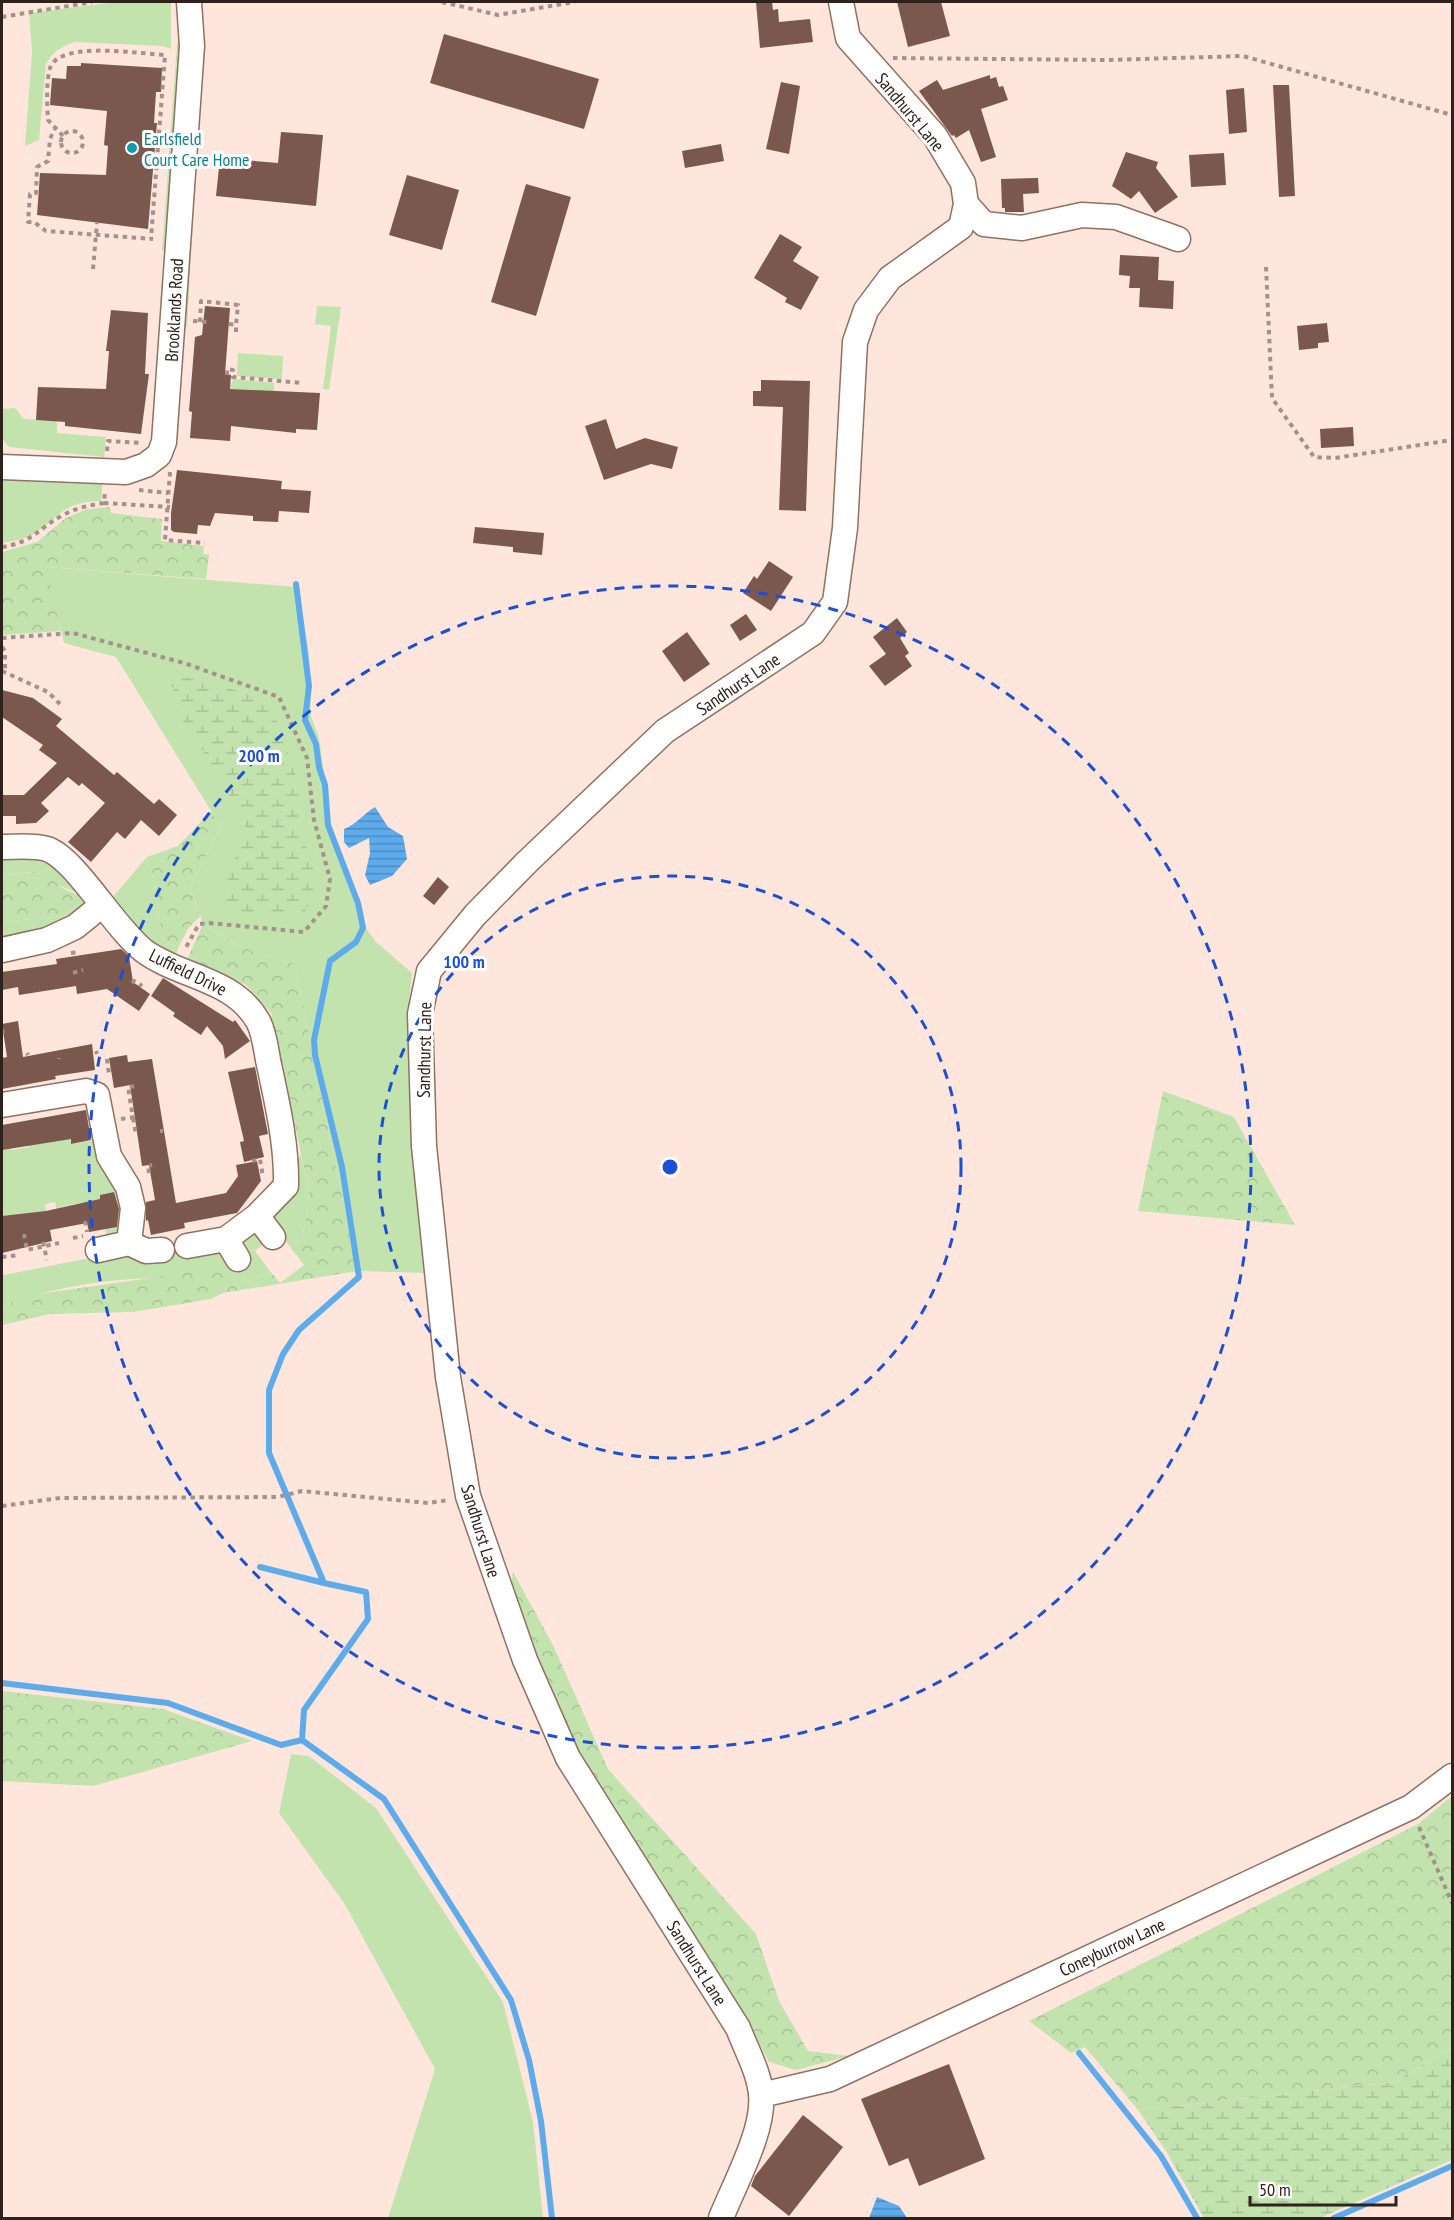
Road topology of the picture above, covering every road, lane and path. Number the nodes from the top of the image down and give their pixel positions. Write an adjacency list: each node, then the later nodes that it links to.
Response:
1 (92, 2): 6 (path)
2 (189, 2): 30 (street, Brooklands Road)
3 (442, 2): 4 (path)
4 (575, 2)
5 (841, 2): 7 (street, Sandhurst Lane)
6 (2, 17)
7 (865, 60): 8 (path); 11 (street, Sandhurst Lane)
8 (1452, 115)
9 (56, 126): 10 (path); 13 (path); 14 (path)
10 (63, 136): 10 (path)
11 (970, 219): 16 (street); 69 (street, Sandhurst Lane)
12 (97, 223): 13 (path)
13 (96, 235): 14 (path); 18 (path)
14 (151, 238): 15 (path)
15 (160, 238)
16 (1178, 239)
17 (1266, 267): 27 (path)
18 (93, 269)
19 (193, 321): 20 (path)
20 (200, 322): 21 (path); 23 (path)
21 (207, 322)
22 (229, 324): 23 (path)
23 (236, 325): 24 (path)
24 (236, 332)
25 (227, 375): 26 (path)
26 (303, 383)
27 (1452, 440)
28 (170, 465): 32 (path)
29 (2, 466): 30 (street, Brooklands Road)
30 (106, 470): 31 (path)
31 (104, 503): 32 (path); 34 (path)
32 (168, 507): 33 (path)
33 (205, 543)
34 (2, 547)
35 (2, 638): 43 (path)
36 (2, 647): 37 (path)
37 (3, 671): 38 (path)
38 (62, 706)
39 (2, 847): 40 (street, Luffield Drive)
40 (101, 906): 41 (street); 43 (street, Luffield Drive)
41 (2, 950)
42 (83, 970): 44 (path)
43 (178, 970): 56 (street, Luffield Drive)
44 (73, 974)
45 (132, 983): 46 (path)
46 (142, 986)
47 (107, 1059): 48 (path)
48 (109, 1074)
49 (138, 1086): 51 (path)
50 (2, 1105): 62 (street)
51 (135, 1134)
52 (252, 1161): 55 (path)
53 (152, 1165): 54 (path)
54 (149, 1173)
55 (264, 1182)
56 (257, 1216): 59 (street); 64 (street, Luffield Drive)
57 (85, 1221): 61 (path)
58 (24, 1234): 63 (path)
59 (273, 1238)
60 (59, 1243): 63 (path)
61 (93, 1243): 62 (street)
62 (129, 1243): 65 (street)
63 (44, 1244): 68 (path)
64 (187, 1246)
65 (162, 1250)
66 (19, 1255): 67 (path)
67 (2, 1257)
68 (47, 1260)
69 (468, 1496): 70 (path); 74 (street, Sandhurst Lane)
70 (2, 1506)
71 (1452, 1776): 72 (street, Coneyburrow Lane)
72 (1411, 1807): 73 (path); 74 (street, Coneyburrow Lane)
73 (1452, 1903)
74 (761, 2095): 75 (street, Sandhurst Lane)
75 (721, 2218)

